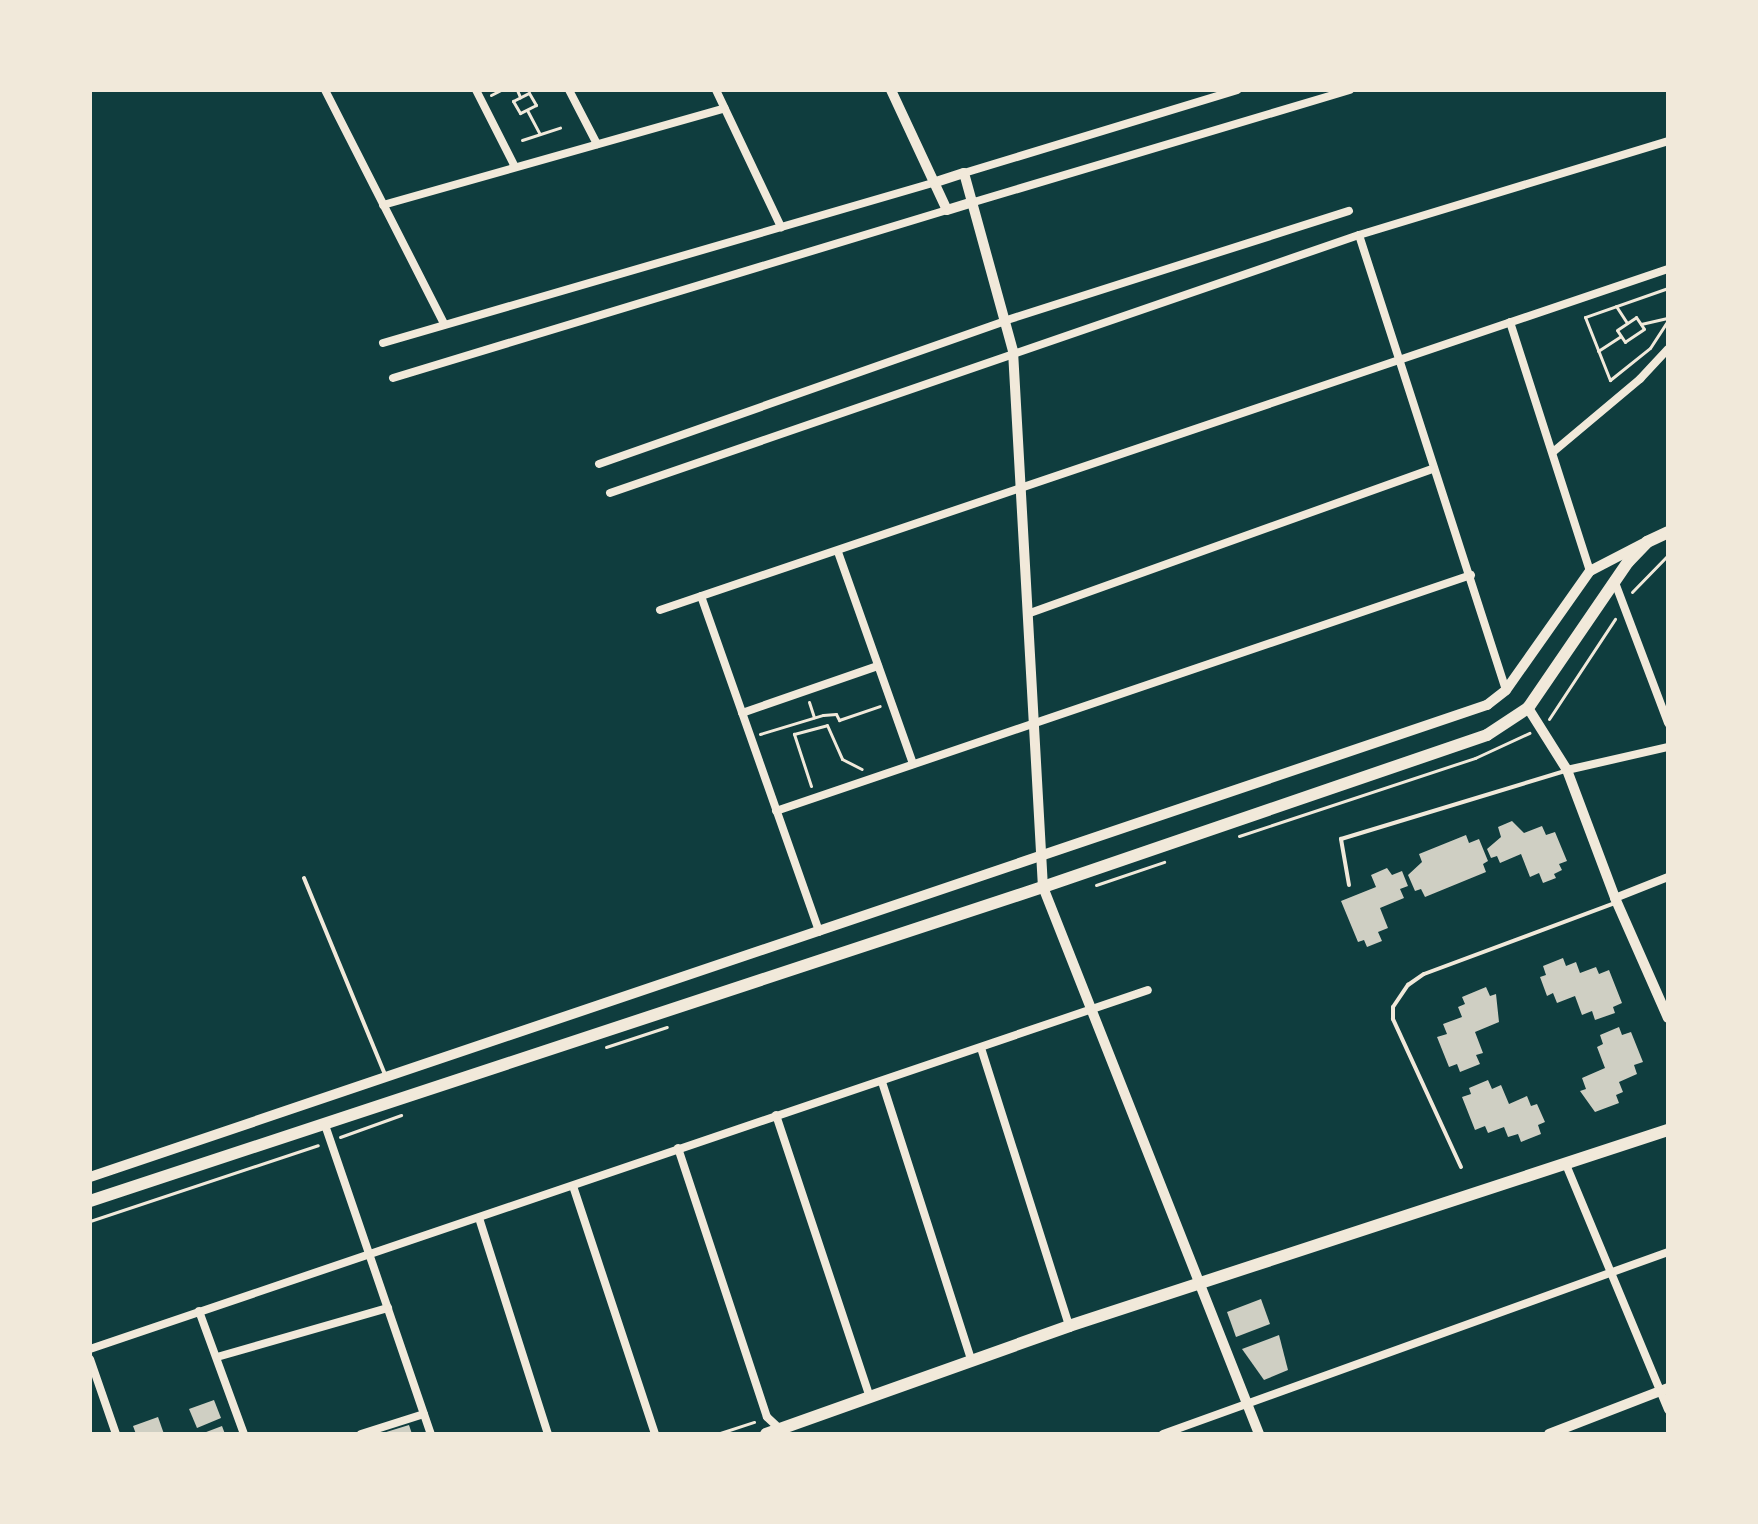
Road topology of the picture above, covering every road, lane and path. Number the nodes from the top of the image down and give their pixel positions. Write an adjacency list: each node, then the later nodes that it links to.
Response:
1 (325, 90): 21 (street)
2 (476, 90): 17 (street)
3 (517, 90): 9 (path)
4 (569, 90): 16 (street)
5 (716, 90): 10 (street)
6 (891, 90): 19 (street)
7 (1238, 90): 18 (street)
8 (1350, 90): 20 (street)
9 (520, 97): 11 (path); 11 (path)
10 (725, 108): 16 (street); 24 (street)
11 (527, 110): 13 (path)
12 (560, 128): 13 (path)
13 (540, 134): 14 (path)
14 (522, 140)
15 (1668, 141): 25 (street)
16 (597, 144): 17 (street)
17 (515, 167): 21 (street)
18 (964, 173): 19 (street); 20 (street)
19 (936, 182): 22 (street); 24 (street)
20 (974, 202): 22 (street); 30 (street)
21 (383, 205): 33 (street)
22 (947, 210): 41 (street)
23 (1349, 211): 30 (street)
24 (781, 227): 33 (street)
25 (1359, 235): 38 (street); 40 (street)
26 (1668, 269): 31 (street)
27 (1668, 288): 28 (path)
28 (1616, 306): 32 (path); 39 (path)
29 (1668, 319): 34 (path); 39 (path)
30 (1007, 320): 38 (street); 43 (street)
31 (1510, 322): 40 (street); 42 (street)
32 (1627, 323): 34 (path); 35 (path)
33 (444, 324): 36 (street)
34 (1641, 324): 35 (path)
35 (1621, 336): 39 (path)
36 (383, 343)
37 (1668, 349): 42 (street)
38 (1013, 351): 45 (street); 46 (street)
39 (1598, 351)
40 (1403, 358): 44 (street); 45 (street)
41 (393, 378)
42 (1553, 452): 50 (street)
43 (599, 464)
44 (1434, 468): 51 (street); 55 (street)
45 (1024, 485): 49 (street); 55 (street)
46 (610, 493)
47 (1668, 532): 48 (main road)
48 (1647, 542): 50 (street); 52 (main road)
49 (838, 552): 53 (street); 56 (street)
50 (1590, 571): 57 (street)
51 (1471, 575): 57 (street); 63 (street)
52 (1614, 580): 59 (main road); 62 (street)
53 (701, 596): 54 (street); 60 (street)
54 (660, 610)
55 (1030, 613): 63 (street)
56 (878, 666): 58 (street); 60 (street)
57 (1506, 690): 72 (street)
58 (891, 702): 61 (path); 67 (street)
59 (1528, 708): 68 (street); 76 (main road)
60 (742, 713): 65 (street)
61 (812, 718): 64 (path); 65 (path)
62 (1668, 723)
63 (1031, 724): 67 (street); 72 (street)
64 (815, 728): 69 (path); 70 (path)
65 (751, 737): 71 (street)
66 (1668, 747): 68 (street)
67 (913, 764): 69 (street)
68 (1567, 770): 75 (lane); 77 (street)
69 (877, 776): 70 (street)
70 (815, 797): 71 (street)
71 (776, 811): 78 (street)
72 (1042, 854): 76 (street); 78 (street)
73 (1668, 877): 77 (street)
74 (304, 878): 84 (lane)
75 (1349, 885)
76 (1043, 887): 81 (street); 87 (main road)
77 (1616, 900): 80 (street); 90 (lane)
78 (819, 932): 84 (street)
79 (1148, 990): 81 (street)
80 (1664, 997): 82 (street)
81 (1091, 1009): 83 (street); 99 (street)
82 (1668, 1018)
83 (981, 1048): 85 (street); 102 (street)
84 (387, 1079): 92 (street)
85 (882, 1082): 86 (street); 106 (street)
86 (776, 1115): 89 (street); 108 (street)
87 (325, 1125): 94 (main road); 97 (street)
88 (1668, 1130): 91 (main road)
89 (678, 1148): 93 (street); 112 (street)
90 (1461, 1167)
91 (1567, 1167): 98 (street); 99 (main road)
92 (90, 1177)
93 (573, 1186): 95 (street); 118 (street)
94 (90, 1201)
95 (479, 1218): 97 (street); 117 (street)
96 (1668, 1252): 98 (street)
97 (370, 1253): 100 (street); 101 (street)
98 (1611, 1273): 107 (street); 109 (street)
99 (1197, 1283): 102 (main road); 109 (street)
100 (388, 1308): 104 (street); 111 (street)
101 (199, 1311): 103 (street); 104 (street)
102 (1069, 1326): 106 (main road)
103 (90, 1349)
104 (217, 1357): 114 (street)
105 (90, 1359): 113 (street)
106 (971, 1360): 108 (main road)
107 (1664, 1390): 110 (street); 122 (street)
108 (870, 1397): 112 (main road)
109 (1246, 1403): 120 (street); 121 (street)
110 (1668, 1410)
111 (424, 1414): 115 (street); 116 (street)
112 (784, 1431): 119 (main road)
113 (116, 1434)
114 (244, 1434)
115 (361, 1434)
116 (431, 1434)
117 (548, 1434)
118 (655, 1434)
119 (766, 1434)
120 (1163, 1434)
121 (1259, 1434)
122 (1549, 1434)

